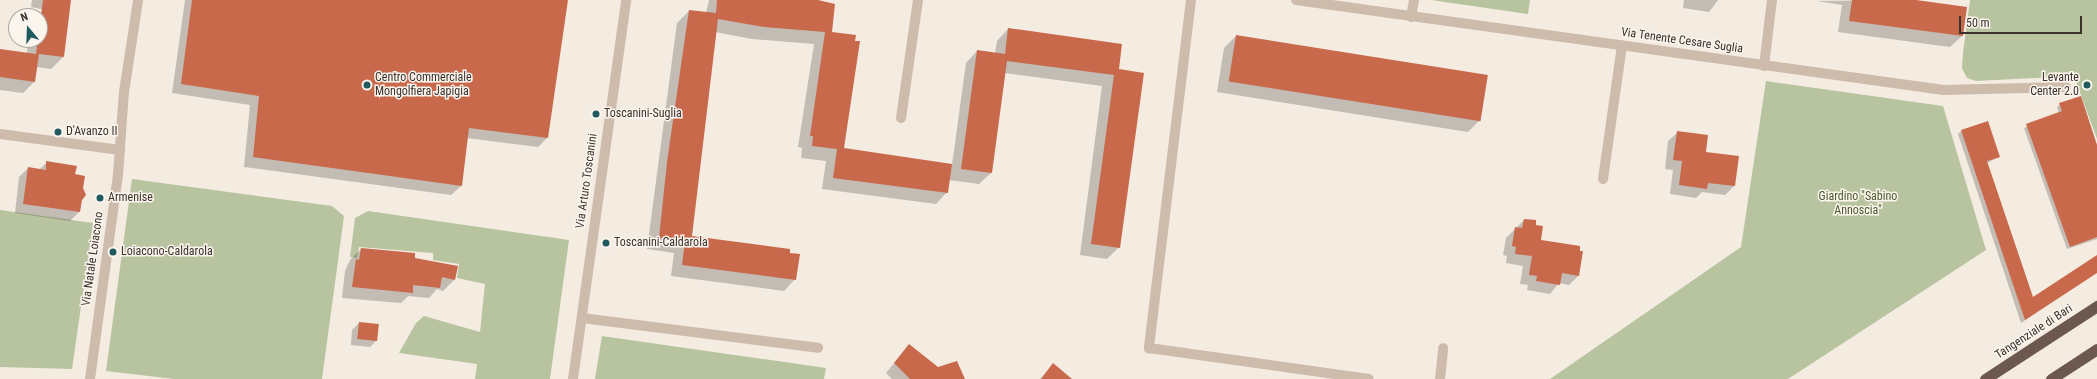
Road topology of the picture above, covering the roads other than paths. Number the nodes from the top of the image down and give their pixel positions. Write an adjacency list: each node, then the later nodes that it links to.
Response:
1 (138, 0): 14 (street, Via Natale Loiacono)
2 (626, 0): 17 (street, Via Arturo Toscanini)
3 (918, 0): 12 (street)
4 (1191, 0): 23 (street)
5 (1296, 0): 8 (street, Via Tenente Cesare Suglia)
6 (1414, 0): 8 (street)
7 (1772, 0): 10 (street)
8 (1411, 17): 9 (street, Via Tenente Cesare Suglia)
9 (1622, 45): 10 (street, Via Tenente Cesare Suglia); 15 (street)
10 (1764, 66): 11 (street, Via Tenente Cesare Suglia)
11 (2066, 87)
12 (901, 118)
13 (0, 134): 14 (street)
14 (120, 150): 21 (street, Via Natale Loiacono)
15 (1603, 179)
16 (2097, 306): 25 (highway, Tangenziale di Bari)
17 (582, 318): 18 (street); 22 (street, Via Arturo Toscanini)
18 (818, 348)
19 (1443, 348): 24 (street)
20 (2097, 349): 26 (highway)
21 (90, 379)
22 (573, 379)
23 (1369, 379)
24 (1440, 379)
25 (1985, 379)
26 (2051, 379)

